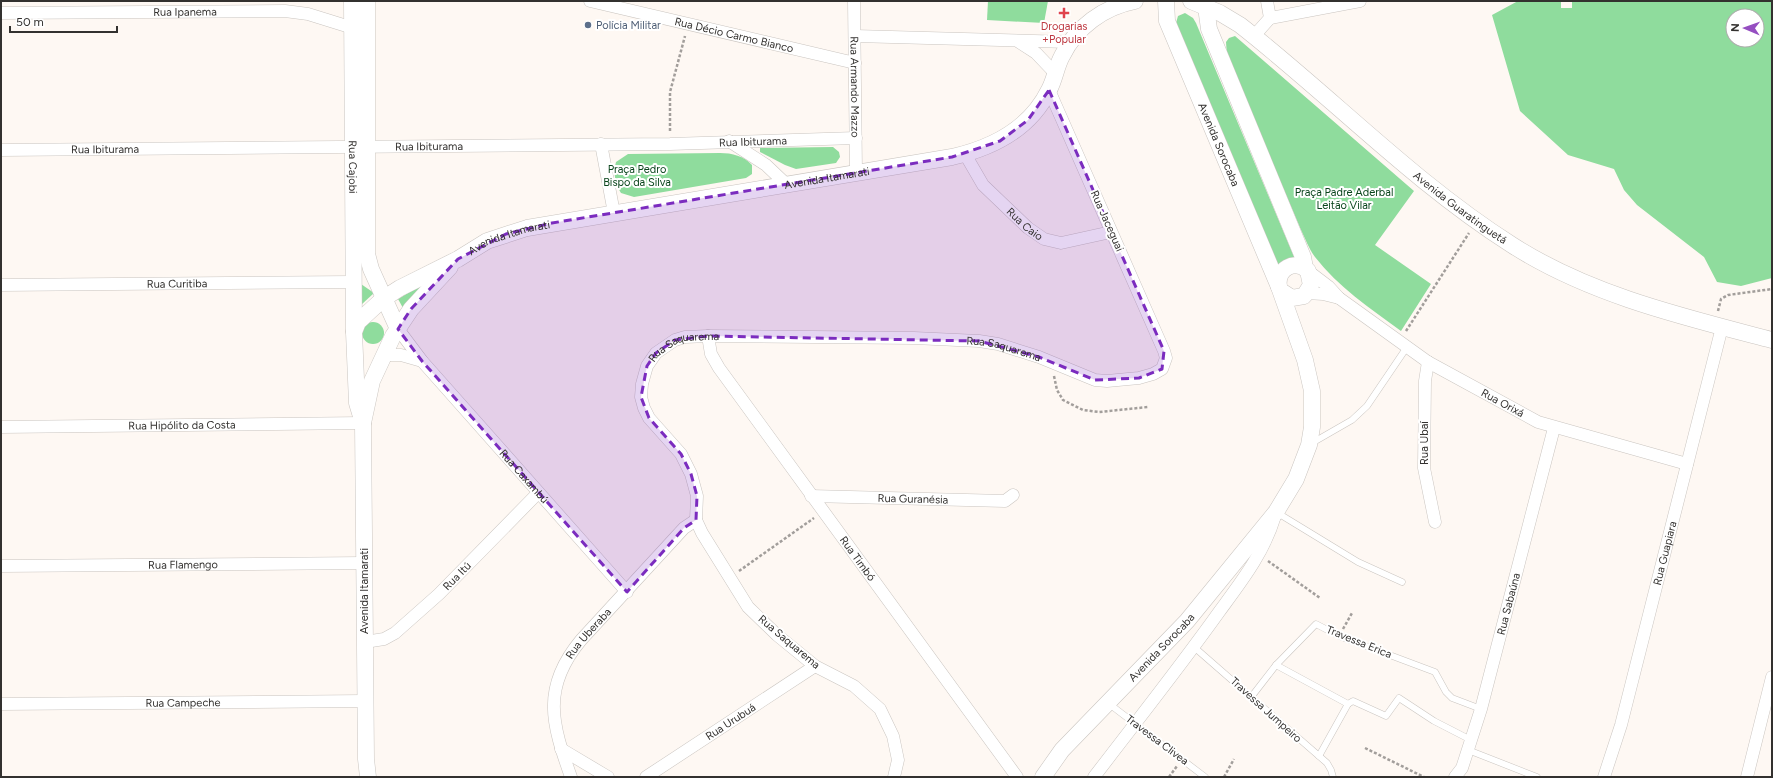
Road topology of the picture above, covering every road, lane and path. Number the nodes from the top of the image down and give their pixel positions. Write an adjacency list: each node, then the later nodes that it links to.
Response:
1 (352, 1): 15 (main road, Rua Cajobi)
2 (367, 1): 15 (main road, Rua Cajobi)
3 (590, 1): 14 (street, Rua Décio Carmo Bianco)
4 (854, 1): 16 (street, Rua Armando Mazzo)
5 (1135, 1): 19 (main road, Avenida Itamarati)
6 (1166, 1): 40 (main road, Avenida Sorocaba)
7 (1191, 1): 11 (main road, Avenida Guaratinguetá)
8 (1267, 1): 13 (street)
9 (1360, 1): 10 (street)
10 (1342, 3): 13 (street)
11 (1206, 7): 17 (main road, Avenida Guaratinguetá); 36 (main road)
12 (1, 13): 15 (street, Rua Ipanema)
13 (1270, 18): 17 (street)
14 (688, 24): 20 (street, Rua Décio Carmo Bianco); 26 (path)
15 (360, 28): 27 (main road, Rua Cajobi)
16 (855, 36): 18 (street); 20 (street, Rua Armando Mazzo)
17 (1254, 36): 33 (main road, Avenida Guaratinguetá)
18 (1018, 41): 19 (street); 21 (street)
19 (1069, 42): 21 (main road, Avenida Itamarati)
20 (855, 63): 23 (street, Rua Armando Mazzo)
21 (1055, 73): 22 (main road, Avenida Itamarati)
22 (1049, 90): 29 (main road, Avenida Itamarati); 34 (street, Rua Jaceguai)
23 (856, 138): 24 (street, Rua Ibiturama); 30 (street, Rua Armando Mazzo)
24 (729, 141): 26 (street, Rua Ibiturama); 31 (street)
25 (601, 144): 26 (street, Rua Ibiturama); 27 (street, Rua Ibiturama); 32 (street)
26 (670, 144)
27 (360, 148): 28 (street, Rua Ibiturama); 37 (main road, Rua Cajobi); 38 (main road, Rua Cajobi)
28 (1, 150)
29 (964, 154): 30 (main road, Avenida Itamarati); 34 (street, Rua Caio)
30 (856, 172): 31 (main road, Avenida Itamarati)
31 (786, 184): 32 (main road, Avenida Itamarati)
32 (614, 213): 35 (main road, Avenida Itamarati)
33 (1476, 220): 46 (main road, Avenida Guaratinguetá); 52 (path)
34 (1111, 232): 53 (street, Rua Jaceguai)
35 (458, 259): 44 (main road, Avenida Itamarati); 47 (main road, Avenida Itamarati)
36 (1307, 270): 40 (main road); 42 (main road); 43 (street, Rua Orixá)
37 (353, 282): 38 (main road); 39 (street, Rua Curitiba); 49 (main road, Rua Cajobi)
38 (377, 284): 44 (main road, Rua Cajobi)
39 (1, 285)
40 (1280, 289): 42 (main road); 48 (main road, Avenida Sorocaba)
41 (1772, 289): 46 (path)
42 (1305, 294): 43 (street, Rua Orixá); 48 (main road, Avenida Sorocaba)
43 (1339, 298): 52 (street, Rua Orixá)
44 (383, 299): 45 (main road, Avenida Itamarati); 47 (main road, Rua Cajobi)
45 (370, 311): 47 (main road); 49 (main road)
46 (1718, 326): 51 (main road, Avenida Guaratinguetá); 63 (street, Rua Guapiara)
47 (398, 329): 54 (main road); 55 (street, Rua Caxambú)
48 (1296, 334): 62 (main road, Avenida Sorocaba)
49 (354, 336): 54 (main road); 59 (main road, Avenida Itamarati)
50 (708, 336): 56 (street, Rua Saquarema); 66 (street, Rua Timbó); 69 (street, Rua Saquarema)
51 (1772, 340)
52 (1403, 344): 57 (street, Rua Orixá); 62 (lane)
53 (1164, 351): 56 (street, Rua Saquarema)
54 (384, 355): 55 (street); 59 (main road, Avenida Itamarati)
55 (422, 361): 64 (street, Rua Caxambú)
56 (1050, 362): 58 (path)
57 (1428, 362): 61 (street, Rua Orixá); 70 (street, Rua Ubaí)
58 (1148, 407)
59 (363, 423): 60 (street, Rua Hipólito da Costa); 72 (main road, Avenida Itamarati)
60 (1, 427)
61 (1554, 428): 63 (street, Rua Orixá); 90 (street, Rua Sabaúna)
62 (1309, 445): 68 (main road, Avenida Sorocaba)
63 (1687, 464): 113 (street, Rua Guapiara)
64 (538, 492): 76 (street, Rua Caxambú); 80 (street, Rua Itú)
65 (1013, 495): 66 (street, Rua Guranésia)
66 (811, 496): 67 (street, Rua Timbó)
67 (823, 512): 74 (path); 104 (street, Rua Timbó)
68 (1276, 512): 71 (street, Avenida Sorocaba); 75 (lane); 87 (main road, Avenida Sorocaba)
69 (696, 520): 74 (street, Rua Saquarema); 76 (street, Rua Uberaba)
70 (1435, 522)
71 (1260, 555): 77 (path); 81 (street, Avenida Sorocaba)
72 (364, 564): 73 (street, Rua Flamengo); 80 (main road, Avenida Itamarati)
73 (1, 566)
74 (729, 578): 83 (street, Rua Saquarema)
75 (1402, 582)
76 (627, 592): 94 (street, Rua Uberaba)
77 (1320, 598)
78 (1352, 613): 79 (path)
79 (1339, 636): 82 (lane, Travessa Erica); 90 (lane, Travessa Erica)
80 (365, 642): 86 (main road, Avenida Itamarati)
81 (1194, 647): 85 (lane, Travessa Jumpeiro); 91 (street, Avenida Sorocaba)
82 (1276, 665): 85 (lane, Travessa Erica); 89 (lane)
83 (815, 666): 102 (street, Rua Urubuá); 103 (street, Rua Saquarema)
84 (1772, 677): 114 (street)
85 (1252, 696): 95 (lane, Travessa Jumpeiro)
86 (365, 701): 88 (street, Rua Campeche); 96 (main road, Avenida Itamarati)
87 (1108, 703): 91 (lane, Travessa Clivea); 105 (main road, Avenida Sorocaba)
88 (1, 704)
89 (1348, 704): 92 (lane); 95 (lane)
90 (1481, 709): 92 (street, Rua Sabaúna)
91 (1136, 723): 106 (street, Avenida Sorocaba); 107 (lane, Travessa Clivea)
92 (1470, 745): 111 (street, Rua Sabaúna); 112 (lane)
93 (1365, 748): 110 (path)
94 (561, 749): 100 (street, Rua Uberaba); 101 (street)
95 (1319, 756): 109 (lane, Travessa Jumpeiro)
96 (366, 759): 98 (main road, Avenida Itamarati); 99 (main road, Avenida Itamarati)
97 (1234, 759): 108 (path)
98 (364, 777)
99 (368, 777)
100 (571, 777)
101 (608, 777)
102 (646, 777)
103 (894, 777)
104 (1016, 777)
105 (1043, 777)
106 (1094, 777)
107 (1205, 777)
108 (1224, 777)
109 (1333, 777)
110 (1424, 777)
111 (1455, 777)
112 (1536, 777)
113 (1604, 777)
114 (1747, 777)

